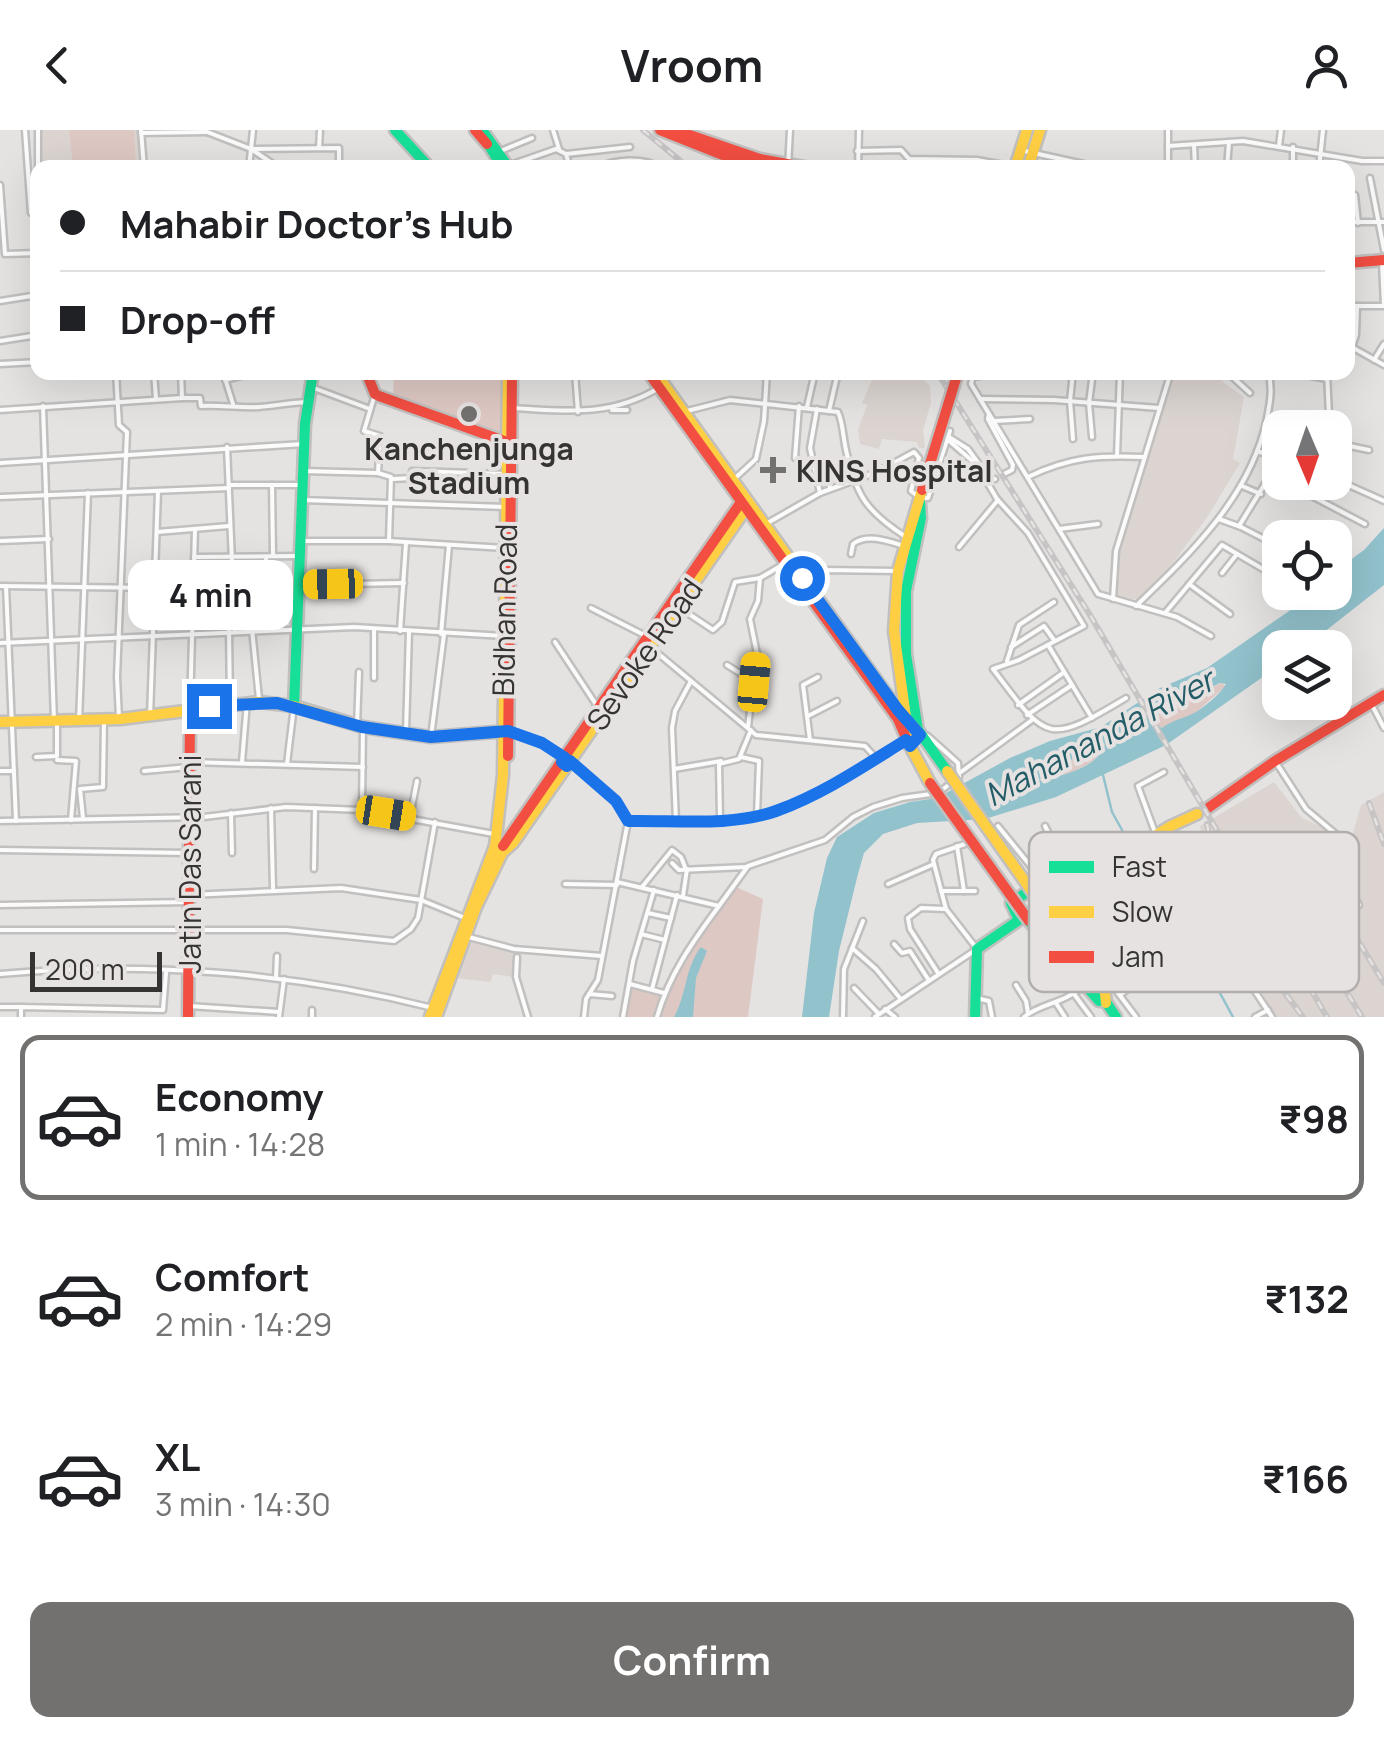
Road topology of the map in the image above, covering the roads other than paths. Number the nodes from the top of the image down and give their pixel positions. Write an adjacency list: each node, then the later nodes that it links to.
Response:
1 (25, 130): 61 (street)
2 (38, 130): 35 (street)
3 (253, 130): 27 (street)
4 (320, 130): 25 (street)
5 (395, 130): 40 (main road)
6 (553, 130): 28 (street)
7 (660, 130): 45 (main road)
8 (675, 130): 46 (main road)
9 (790, 130): 47 (street)
10 (858, 130): 29 (street)
11 (1026, 130): 31 (main road)
12 (1040, 130): 31 (main road)
13 (1168, 130): 22 (street)
14 (1281, 130): 23 (street)
15 (1322, 130): 32 (street)
16 (204, 131): 17 (street); 27 (street)
17 (141, 132): 36 (street)
18 (483, 135): 30 (main road); 41 (main road)
19 (532, 138): 30 (street)
20 (1229, 142): 21 (street); 23 (street); 55 (street)
21 (1194, 145): 22 (street); 54 (street)
22 (1168, 146): 53 (street)
23 (1279, 146): 26 (street)
24 (630, 147): 33 (street)
25 (320, 148): 27 (street); 39 (street)
26 (1293, 148): 32 (street); 56 (street)
27 (252, 149): 37 (street); 38 (street)
28 (559, 149): 33 (street); 43 (street)
29 (857, 151): 48 (street); 49 (street)
30 (498, 152): 42 (main road)
31 (1026, 152): 50 (main road); 51 (main road); 52 (street)
32 (1318, 152): 34 (street); 57 (street)
33 (566, 154): 44 (street)
34 (1346, 158): 58 (street)
35 (38, 160)
36 (143, 160)
37 (250, 160)
38 (268, 160)
39 (339, 160)
40 (421, 160)
41 (502, 160)
42 (503, 160)
43 (527, 160)
44 (568, 160)
45 (742, 160)
46 (766, 160)
47 (788, 160)
48 (858, 160)
49 (977, 160)
50 (1020, 160)
51 (1027, 160)
52 (1064, 160)
53 (1168, 160)
54 (1195, 160)
55 (1228, 160)
56 (1293, 160)
57 (1318, 160)
58 (1384, 161)
59 (1370, 178): 63 (street)
60 (0, 185): 64 (street)
61 (30, 189)
62 (1355, 195): 67 (street)
63 (1381, 211): 65 (street)
64 (1, 219): 69 (street)
65 (1382, 222): 67 (street); 70 (street)
66 (1355, 223): 67 (street)
67 (1358, 223)
68 (30, 253): 69 (street)
69 (3, 255)
70 (1382, 259): 71 (main road); 75 (street)
71 (1355, 262)
72 (30, 296): 73 (street)
73 (0, 300)
74 (1357, 306): 75 (street); 77 (street)
75 (1384, 306)
76 (30, 336): 78 (street)
77 (1355, 337)
78 (0, 341)
79 (1384, 344): 81 (street)
80 (1355, 349): 81 (street)
81 (1374, 360): 84 (street)
82 (30, 362): 83 (street)
83 (0, 364)
84 (1384, 366)
85 (117, 380): 115 (street)
86 (155, 380): 114 (street)
87 (181, 380): 112 (street)
88 (226, 380): 120 (street)
89 (312, 380): 108 (main road)
90 (369, 380): 111 (main road)
91 (510, 380): 125 (main road, Bidhan Road)
92 (510, 380): 144 (main road, Bidhan Road)
93 (575, 380): 135 (street)
94 (655, 380): 109 (main road)
95 (657, 380): 136 (main road)
96 (766, 380): 121 (street)
97 (813, 380): 126 (street)
98 (836, 380): 132 (street)
99 (956, 380): 177 (main road, bridge)
100 (972, 380): 113 (street)
101 (1072, 380): 116 (street)
102 (1092, 380): 119 (street)
103 (1119, 380): 122 (street)
104 (1168, 380): 127 (street)
105 (1235, 380): 110 (street)
106 (1269, 380): 133 (street)
107 (1327, 380): 134 (street)
108 (311, 386): 117 (main road); 128 (street)
109 (659, 388): 118 (street); 186 (main road)
110 (1250, 393)
111 (375, 394): 128 (street); 144 (main road)
112 (182, 398): 114 (street); 120 (street)
113 (980, 398): 116 (street); 137 (street)
114 (156, 399): 115 (street)
115 (118, 401): 123 (street); 151 (street)
116 (1070, 401): 119 (street); 143 (street)
117 (308, 402): 120 (street); 145 (main road)
118 (626, 402): 131 (street); 131 (street)
119 (1090, 402): 122 (street); 142 (street)
120 (233, 404)
121 (765, 404): 124 (street); 136 (street); 166 (street)
122 (1117, 404): 127 (street); 152 (street)
123 (44, 406): 130 (street); 156 (street)
124 (800, 406): 126 (street); 154 (street)
125 (512, 408): 135 (street); 144 (main road, Bidhan Road)
126 (807, 408): 129 (street)
127 (1160, 408): 153 (street)
128 (370, 409): 159 (street)
129 (817, 409): 132 (street); 176 (street)
130 (0, 410)
131 (608, 410): 135 (street)
132 (829, 410): 164 (street)
133 (1268, 410)
134 (1329, 410)
135 (578, 412)
136 (683, 412): 166 (main road)
137 (989, 414): 139 (street); 161 (street)
138 (1030, 419): 139 (street)
139 (993, 421): 162 (street)
140 (1262, 434): 149 (street)
141 (951, 437): 165 (street); 177 (street); 182 (street)
142 (1092, 438)
143 (1073, 439)
144 (509, 442): 160 (main road, Bidhan Road); 197 (main road, Bidhan Road)
145 (304, 444): 147 (street); 158 (main road)
146 (1352, 447): 148 (street)
147 (227, 448): 151 (street); 169 (street)
148 (1368, 450)
149 (1257, 452): 150 (street); 168 (street)
150 (1262, 454)
151 (126, 455): 156 (street); 174 (street)
152 (1117, 456): 153 (street); 162 (street)
153 (1144, 457): 230 (street)
154 (795, 458)
155 (826, 460): 172 (street)
156 (46, 462): 157 (street); 179 (street)
157 (0, 463)
158 (303, 472): 159 (street); 170 (main road)
159 (378, 474): 163 (street)
160 (506, 474): 163 (street); 187 (main road, Bidhan Road)
161 (1004, 474)
162 (1027, 477): 195 (street)
163 (392, 478): 185 (street)
164 (854, 478): 172 (street); 177 (street); 201 (street)
165 (995, 479)
166 (732, 481): 186 (main road)
167 (272, 485): 169 (street); 170 (street); 211 (street)
168 (1240, 485): 178 (street); 188 (street)
169 (229, 486): 173 (street); 191 (street)
170 (302, 486): 181 (main road)
171 (1352, 487): 184 (street)
172 (830, 488): 176 (street)
173 (158, 490): 174 (street); 196 (street)
174 (125, 491): 175 (street); 228 (street)
175 (88, 493): 179 (street); 227 (street)
176 (820, 493): 192 (street)
177 (921, 494): 201 (main road); 281 (main road)
178 (1261, 494): 193 (street)
179 (47, 495): 180 (street); 199 (street)
180 (0, 497)
181 (302, 500): 185 (street); 202 (main road)
182 (998, 500): 206 (street); 253 (street)
183 (1318, 500): 190 (street)
184 (1384, 501)
185 (391, 504): 187 (street); 203 (street)
186 (745, 504): 192 (main road); 215 (main road); 219 (main road, Sevoke Road)
187 (506, 507): 197 (main road, Bidhan Road)
188 (1219, 519): 193 (street); 233 (street)
189 (1098, 524): 195 (street)
190 (1365, 524)
191 (229, 526): 194 (street); 214 (street)
192 (764, 526): 221 (main road)
193 (1241, 527): 198 (street)
194 (195, 529): 196 (street); 213 (street)
195 (1058, 529): 230 (street)
196 (156, 532): 229 (street)
197 (508, 534): 207 (main road, Bidhan Road); 237 (main road, Bidhan Road)
198 (1262, 538)
199 (49, 539): 200 (street); 226 (street)
200 (0, 541)
201 (905, 541): 208 (street); 217 (main road)
202 (299, 542): 203 (street); 212 (main road)
203 (389, 542): 204 (street)
204 (406, 542): 205 (street); 222 (street)
205 (449, 545): 207 (street); 246 (street)
206 (959, 547)
207 (505, 548): 237 (main road, Bidhan Road)
208 (851, 554)
209 (1238, 554): 216 (street); 218 (street); 223 (street)
210 (266, 556): 211 (street); 214 (street); 241 (street)
211 (273, 556): 212 (street)
212 (298, 556): 224 (main road)
213 (194, 557): 214 (street); 245 (street)
214 (231, 557): 242 (street)
215 (784, 564): 220 (street); 281 (main road)
216 (1262, 568)
217 (898, 571): 221 (street); 281 (main road)
218 (1222, 573)
219 (696, 574): 232 (main road, Sevoke Road); 256 (main road, Sevoke Road)
220 (760, 578): 232 (street); 267 (street)
221 (802, 578): 281 (main road)
222 (404, 583): 224 (street); 243 (street)
223 (1189, 584): 235 (street); 236 (street)
224 (298, 585): 238 (main road)
225 (3, 586): 226 (street); 254 (street)
226 (51, 586): 227 (street); 252 (street)
227 (84, 587): 228 (street); 251 (street)
228 (121, 588): 229 (street); 250 (street)
229 (154, 588): 247 (street)
230 (1113, 600): 233 (street)
231 (1054, 602): 259 (street)
232 (677, 606): 256 (main road, Sevoke Road)
233 (1136, 606): 235 (street)
234 (591, 608): 256 (street)
235 (1165, 613): 249 (street)
236 (1230, 614)
237 (506, 615): 248 (main road, Bidhan Road)
238 (298, 628): 239 (street); 241 (street); 276 (main road)
239 (374, 628): 243 (street); 265 (street)
240 (252, 629): 241 (street); 242 (street); 272 (street)
241 (266, 629)
242 (232, 630): 245 (street); 273 (street)
243 (400, 631): 244 (street)
244 (409, 631): 246 (street); 293 (street)
245 (192, 633): 247 (street); 278 (street)
246 (442, 634): 248 (street); 295 (street)
247 (153, 636): 250 (street); 279 (street)
248 (506, 636): 292 (main road, Bidhan Road)
249 (1211, 636)
250 (119, 638): 251 (street); 284 (street)
251 (83, 639): 252 (street); 286 (street)
252 (54, 640): 254 (street); 288 (street)
253 (1055, 641): 258 (street); 259 (street)
254 (8, 642): 257 (street); 287 (street)
255 (556, 642): 277 (street)
256 (650, 642): 266 (street); 277 (main road, Sevoke Road); 302 (main road, Sevoke Road)
257 (0, 643)
258 (1048, 645): 260 (street); 263 (street)
259 (1011, 647): 260 (street)
260 (1006, 663): 275 (street)
261 (728, 665): 267 (street)
262 (359, 672): 289 (street)
263 (1065, 672): 268 (street); 275 (street)
264 (818, 677): 280 (street)
265 (374, 678)
266 (690, 681): 291 (street); 309 (street)
267 (754, 682): 291 (street)
268 (1072, 685): 282 (street); 283 (street)
269 (1384, 695): 274 (main road)
270 (1126, 698): 283 (street)
271 (837, 701): 280 (street)
272 (253, 702): 273 (main road); 276 (main road); 304 (street)
273 (230, 703): 278 (main road)
274 (1371, 703): 290 (street); 305 (main road)
275 (1018, 705): 282 (street)
276 (294, 706): 289 (main road); 307 (street)
277 (599, 709): 302 (main road, Sevoke Road)
278 (190, 710): 279 (main road); 306 (main road, Jatin Das Sarani)
279 (150, 716): 284 (main road)
280 (808, 716): 296 (street)
281 (907, 717): 294 (main road); 297 (main road)
282 (1030, 718): 283 (street); 314 (street)
283 (1092, 718)
284 (120, 719): 285 (main road)
285 (104, 720): 286 (main road); 324 (street)
286 (79, 721): 288 (main road)
287 (6, 722): 288 (main road); 311 (street)
288 (55, 722): 299 (street)
289 (360, 727): 293 (main road); 308 (street)
290 (1384, 728)
291 (750, 729): 296 (street); 300 (street)
292 (505, 731): 295 (main road); 302 (street); 339 (main road, Bidhan Road)
293 (406, 734): 295 (main road)
294 (920, 735): 297 (street); 314 (street); 354 (main road, bridge)
295 (431, 737)
296 (810, 740): 301 (street)
297 (908, 743): 301 (street); 371 (main road, bridge)
298 (36, 757): 299 (street)
299 (57, 758): 312 (street); 326 (street)
300 (741, 758): 303 (street); 321 (street)
301 (876, 758): 321 (street)
302 (567, 760): 329 (street); 339 (main road, Sevoke Road)
303 (721, 760): 309 (street); 325 (street)
304 (242, 762): 306 (street); 307 (street)
305 (1275, 762): 336 (main road); 337 (street)
306 (190, 764): 313 (street); 322 (main road, Jatin Das Sarani)
307 (286, 764): 308 (street)
308 (362, 767): 319 (street)
309 (674, 769): 331 (street)
310 (0, 771): 311 (street)
311 (14, 771): 328 (street)
312 (55, 771)
313 (144, 771)
314 (961, 772): 347 (street)
315 (1164, 772): 335 (street)
316 (417, 781): 323 (street)
317 (271, 808): 318 (street); 320 (street); 356 (street)
318 (315, 808): 319 (street); 348 (street)
319 (362, 810): 323 (street)
320 (231, 813): 322 (street); 343 (street)
321 (757, 815): 325 (street)
322 (188, 817): 324 (street); 342 (main road, Jatin Das Sarani)
323 (410, 817): 330 (street)
324 (84, 819): 326 (street)
325 (720, 819): 331 (street)
326 (71, 820): 328 (street)
327 (0, 821): 328 (street)
328 (16, 821)
329 (628, 821): 331 (street); 351 (street)
330 (435, 822): 339 (street); 363 (street)
331 (675, 824)
332 (998, 826): 345 (street)
333 (1045, 826): 334 (street)
334 (1048, 832)
335 (1153, 832)
336 (1162, 832)
337 (1333, 832)
338 (965, 844): 340 (street)
339 (498, 845): 369 (main road, Sevoke Road); 376 (main road, Sevoke Road)
340 (957, 846): 346 (street); 360 (street)
341 (0, 850): 342 (street)
342 (188, 853): 362 (main road, Jatin Das Sarani)
343 (232, 853)
344 (672, 863): 349 (street)
345 (1029, 863)
346 (934, 864): 352 (street); 358 (street)
347 (747, 868): 349 (street); 365 (street)
348 (314, 869)
349 (686, 869): 353 (street); 361 (street)
350 (565, 884): 351 (street)
351 (617, 884): 353 (street); 382 (street)
352 (888, 884)
353 (642, 887): 357 (street)
354 (1029, 887)
355 (1029, 887): 371 (main road)
356 (272, 890): 362 (street); 363 (street)
357 (654, 890): 361 (street); 367 (street)
358 (941, 891): 360 (street); 366 (street)
359 (975, 891): 360 (street)
360 (964, 892)
361 (680, 896): 365 (street); 368 (street)
362 (190, 899): 364 (street); 373 (main road, Jatin Das Sarani)
363 (421, 900): 369 (street); 373 (street)
364 (0, 905)
365 (718, 906): 403 (street)
366 (946, 909): 380 (street); 386 (street)
367 (648, 913): 368 (street); 375 (street)
368 (671, 918): 377 (street)
369 (466, 919): 419 (main road, Sevoke Road)
370 (863, 920): 379 (street)
371 (1024, 921): 372 (main road); 380 (main road)
372 (1029, 926)
373 (190, 929): 374 (street); 385 (main road, Jatin Das Sarani)
374 (0, 930)
375 (640, 934): 377 (street); 391 (street)
376 (466, 936): 382 (street); 419 (main road, Sevoke Road)
377 (665, 940): 394 (street)
378 (894, 944): 390 (street)
379 (852, 948): 407 (street); 431 (street)
380 (977, 949): 386 (street); 408 (main road)
381 (277, 956): 388 (street)
382 (602, 956): 402 (street)
383 (518, 957): 427 (street)
384 (166, 971): 385 (street); 387 (street); 415 (street)
385 (190, 972): 388 (street); 418 (main road, Jatin Das Sarani)
386 (938, 973): 390 (street)
387 (0, 974)
388 (276, 978): 389 (street)
389 (284, 979): 419 (street); 420 (street)
390 (928, 979): 407 (street)
391 (630, 984): 394 (street); 429 (street)
392 (1016, 985): 422 (street)
393 (854, 988): 421 (street)
394 (652, 989): 403 (street)
395 (1076, 992): 404 (street)
396 (1093, 992): 437 (main road)
397 (1099, 992): 409 (main road, bridge)
398 (1107, 992): 409 (main road)
399 (1118, 992): 405 (street)
400 (1124, 992): 405 (street)
401 (1256, 992): 417 (street)
402 (589, 994): 406 (street); 428 (street)
403 (664, 994): 430 (street)
404 (1074, 994): 410 (street); 436 (street)
405 (1120, 995): 438 (street)
406 (612, 996)
407 (900, 998): 414 (street)
408 (975, 998): 433 (main road); 434 (street)
409 (1106, 1002): 437 (main road)
410 (1056, 1003): 422 (street); 435 (street)
411 (0, 1007): 412 (street)
412 (21, 1007): 413 (street); 423 (street)
413 (126, 1008): 415 (street); 424 (street)
414 (885, 1009): 421 (street); 432 (street)
415 (159, 1010): 425 (street)
416 (312, 1010): 426 (street)
417 (1268, 1010): 439 (street); 440 (street)
418 (188, 1011): 420 (street)
419 (434, 1013)
420 (279, 1014)
421 (877, 1015)
422 (1026, 1015)
423 (21, 1017)
424 (125, 1017)
425 (159, 1017)
426 (312, 1017)
427 (528, 1017)
428 (584, 1017)
429 (623, 1017)
430 (657, 1017)
431 (843, 1017)
432 (895, 1017)
433 (975, 1017)
434 (992, 1017)
435 (1064, 1017)
436 (1091, 1017)
437 (1113, 1017)
438 (1136, 1017)
439 (1256, 1017)
440 (1272, 1017)

